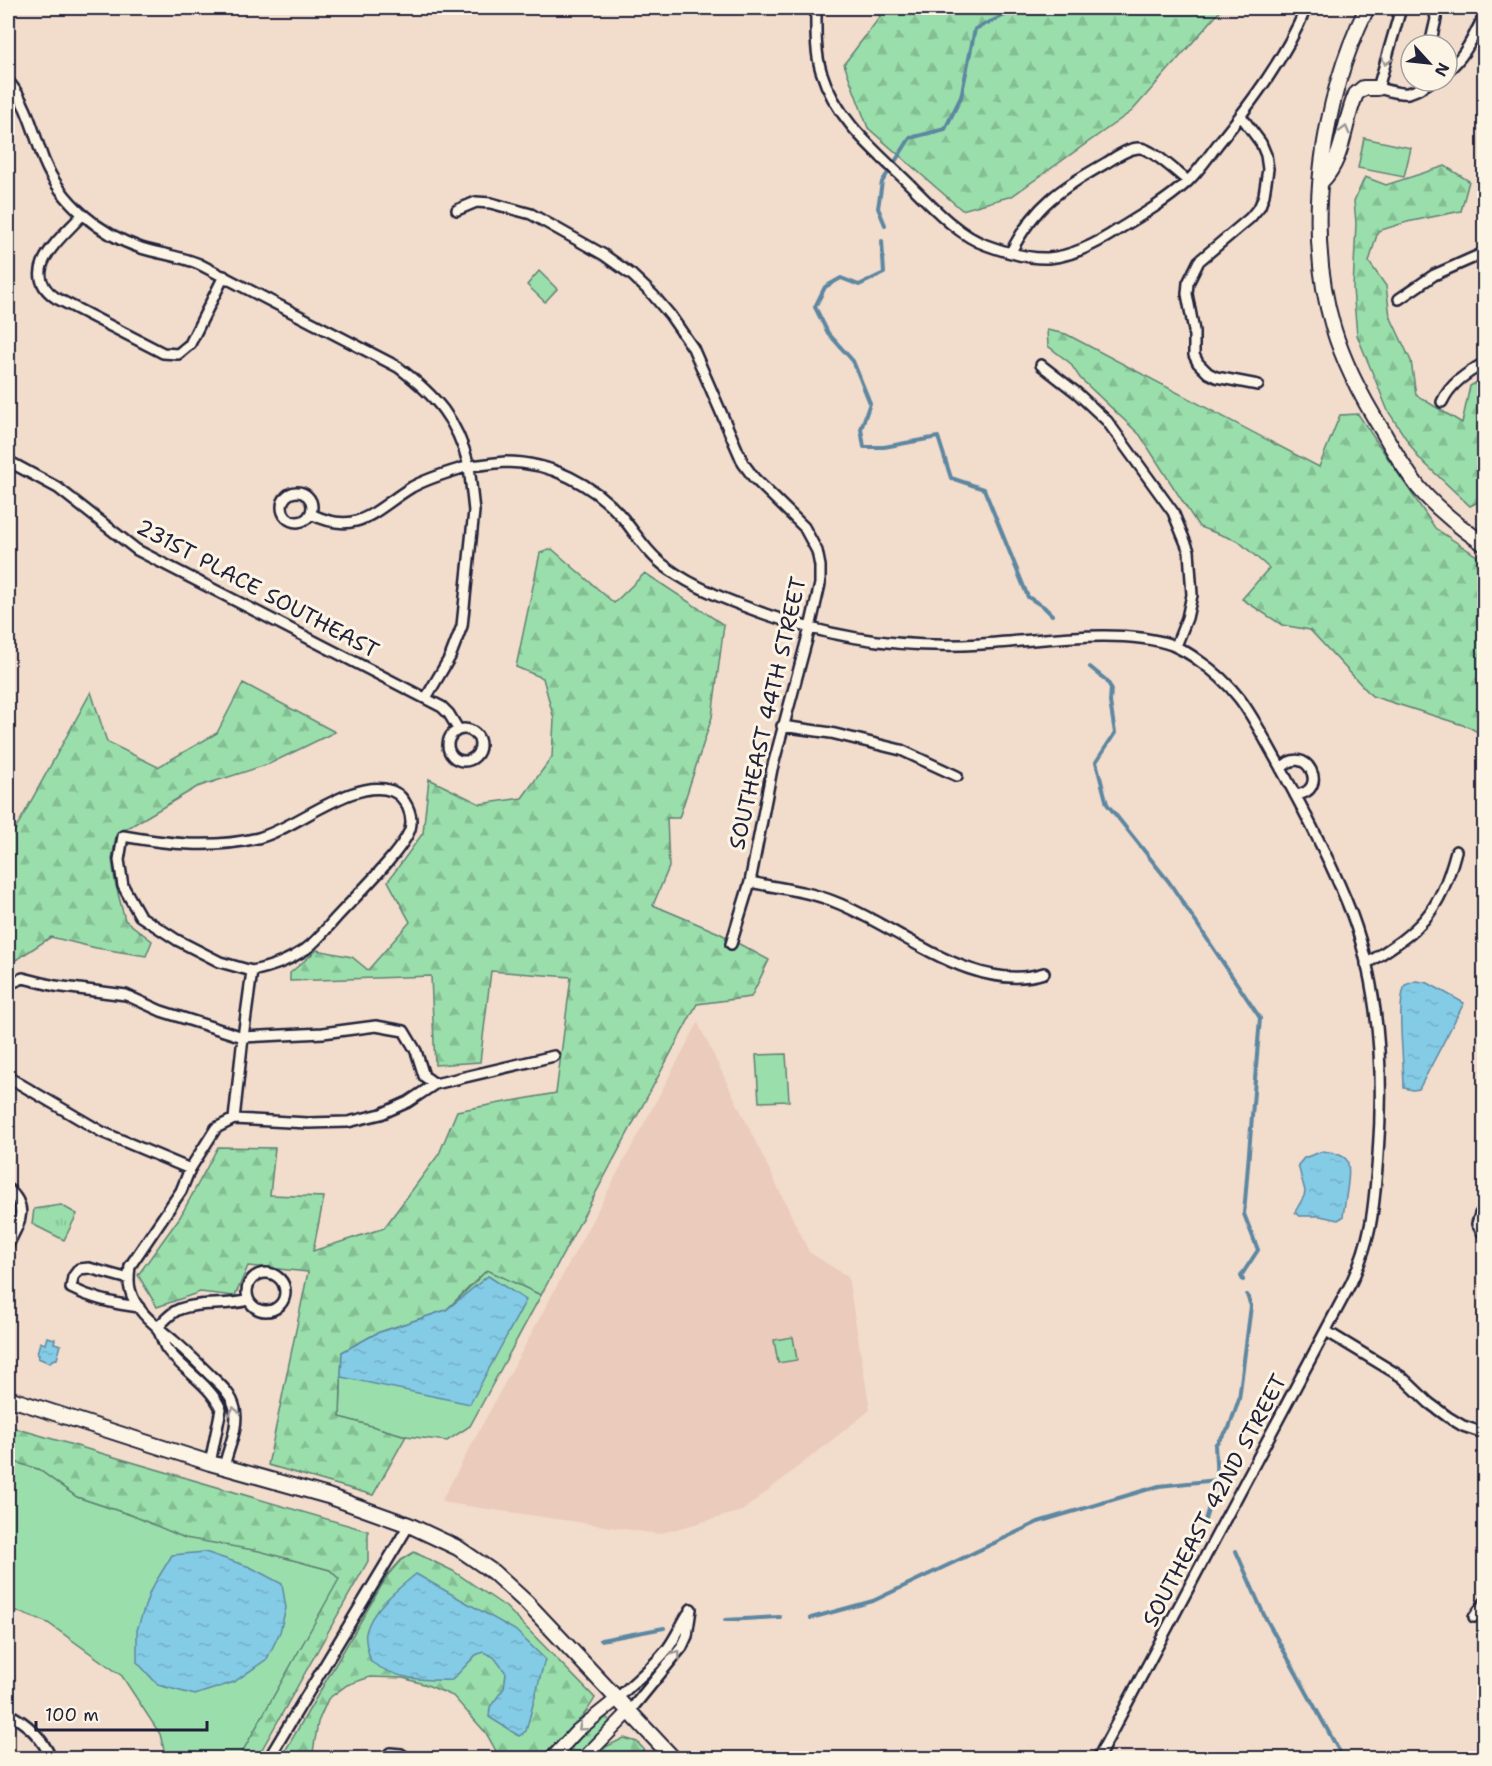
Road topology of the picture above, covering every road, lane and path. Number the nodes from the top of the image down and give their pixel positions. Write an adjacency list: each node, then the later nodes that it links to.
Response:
1 (816, 8): 17 (street)
2 (1306, 8): 12 (street)
3 (1367, 8): 14 (main road)
4 (1402, 8): 10 (street, one-way to 10)
5 (1434, 8): 7 (street)
6 (1485, 16): 8 (street)
7 (1433, 33)
8 (1459, 59)
9 (8, 81): 16 (street)
10 (1378, 88): 11 (street); 14 (main road, one-way to 10)
11 (1399, 92)
12 (1241, 116): 13 (street); 23 (street)
13 (1188, 181): 17 (street); 17 (street)
14 (1322, 182): 28 (main road)
15 (457, 210): 29 (street, SOUTHEAST 44TH STREET)
16 (82, 215): 19 (street); 19 (street)
17 (1011, 252)
18 (1485, 254): 20 (street)
19 (224, 276): 26 (street)
20 (1399, 299)
21 (1485, 363): 24 (street)
22 (1041, 364): 30 (street)
23 (1258, 385)
24 (1442, 402)
25 (8, 461): 31 (street, 231ST PLACE SOUTHEAST)
26 (469, 466): 27 (street); 29 (street); 31 (street)
27 (311, 514)
28 (1485, 544)
29 (810, 628): 30 (street); 32 (street, SOUTHEAST 44TH STREET)
30 (1176, 646): 34 (street)
31 (426, 698): 33 (street, 231ST PLACE SOUTHEAST)
32 (782, 726): 35 (street); 38 (street, SOUTHEAST 44TH STREET)
33 (459, 729)
34 (1281, 769): 36 (street); 36 (street)
35 (957, 776)
36 (1295, 795): 40 (street, SOUTHEAST 42ND STREET)
37 (1456, 851): 40 (street)
38 (750, 882): 39 (street, SOUTHEAST 44TH STREET); 42 (street)
39 (731, 944)
40 (1366, 964): 58 (street, SOUTHEAST 42ND STREET)
41 (252, 971): 41 (street); 44 (street)
42 (1044, 973)
43 (11, 983): 44 (street)
44 (243, 1037): 47 (street); 48 (street)
45 (554, 1056): 47 (street)
46 (8, 1077): 49 (street)
47 (435, 1084): 48 (street)
48 (234, 1119): 49 (street)
49 (190, 1169): 54 (street)
50 (8, 1189): 53 (street)
51 (1485, 1209): 52 (street)
52 (1485, 1235)
53 (8, 1245)
54 (129, 1279): 56 (street); 56 (street)
55 (248, 1300): 55 (street); 57 (street)
56 (139, 1307): 57 (street)
57 (157, 1328): 61 (street); 62 (street, one-way to 57)
58 (1326, 1331): 60 (street); 76 (street, SOUTHEAST 42ND STREET)
59 (8, 1398): 61 (main road)
60 (1485, 1433)
61 (210, 1463): 62 (main road)
62 (224, 1467): 63 (main road)
63 (409, 1525): 66 (main road); 70 (street)
64 (1485, 1603): 65 (street)
65 (1474, 1617)
66 (616, 1700): 67 (main road); 67 (street, one-way to 66); 73 (street, one-way to 73)
67 (629, 1712): 74 (street); 75 (main road)
68 (8, 1714): 69 (street)
69 (51, 1758)
70 (269, 1758)
71 (385, 1758): 72 (street)
72 (407, 1758)
73 (552, 1758)
74 (584, 1758)
75 (673, 1758)
76 (1098, 1758)

